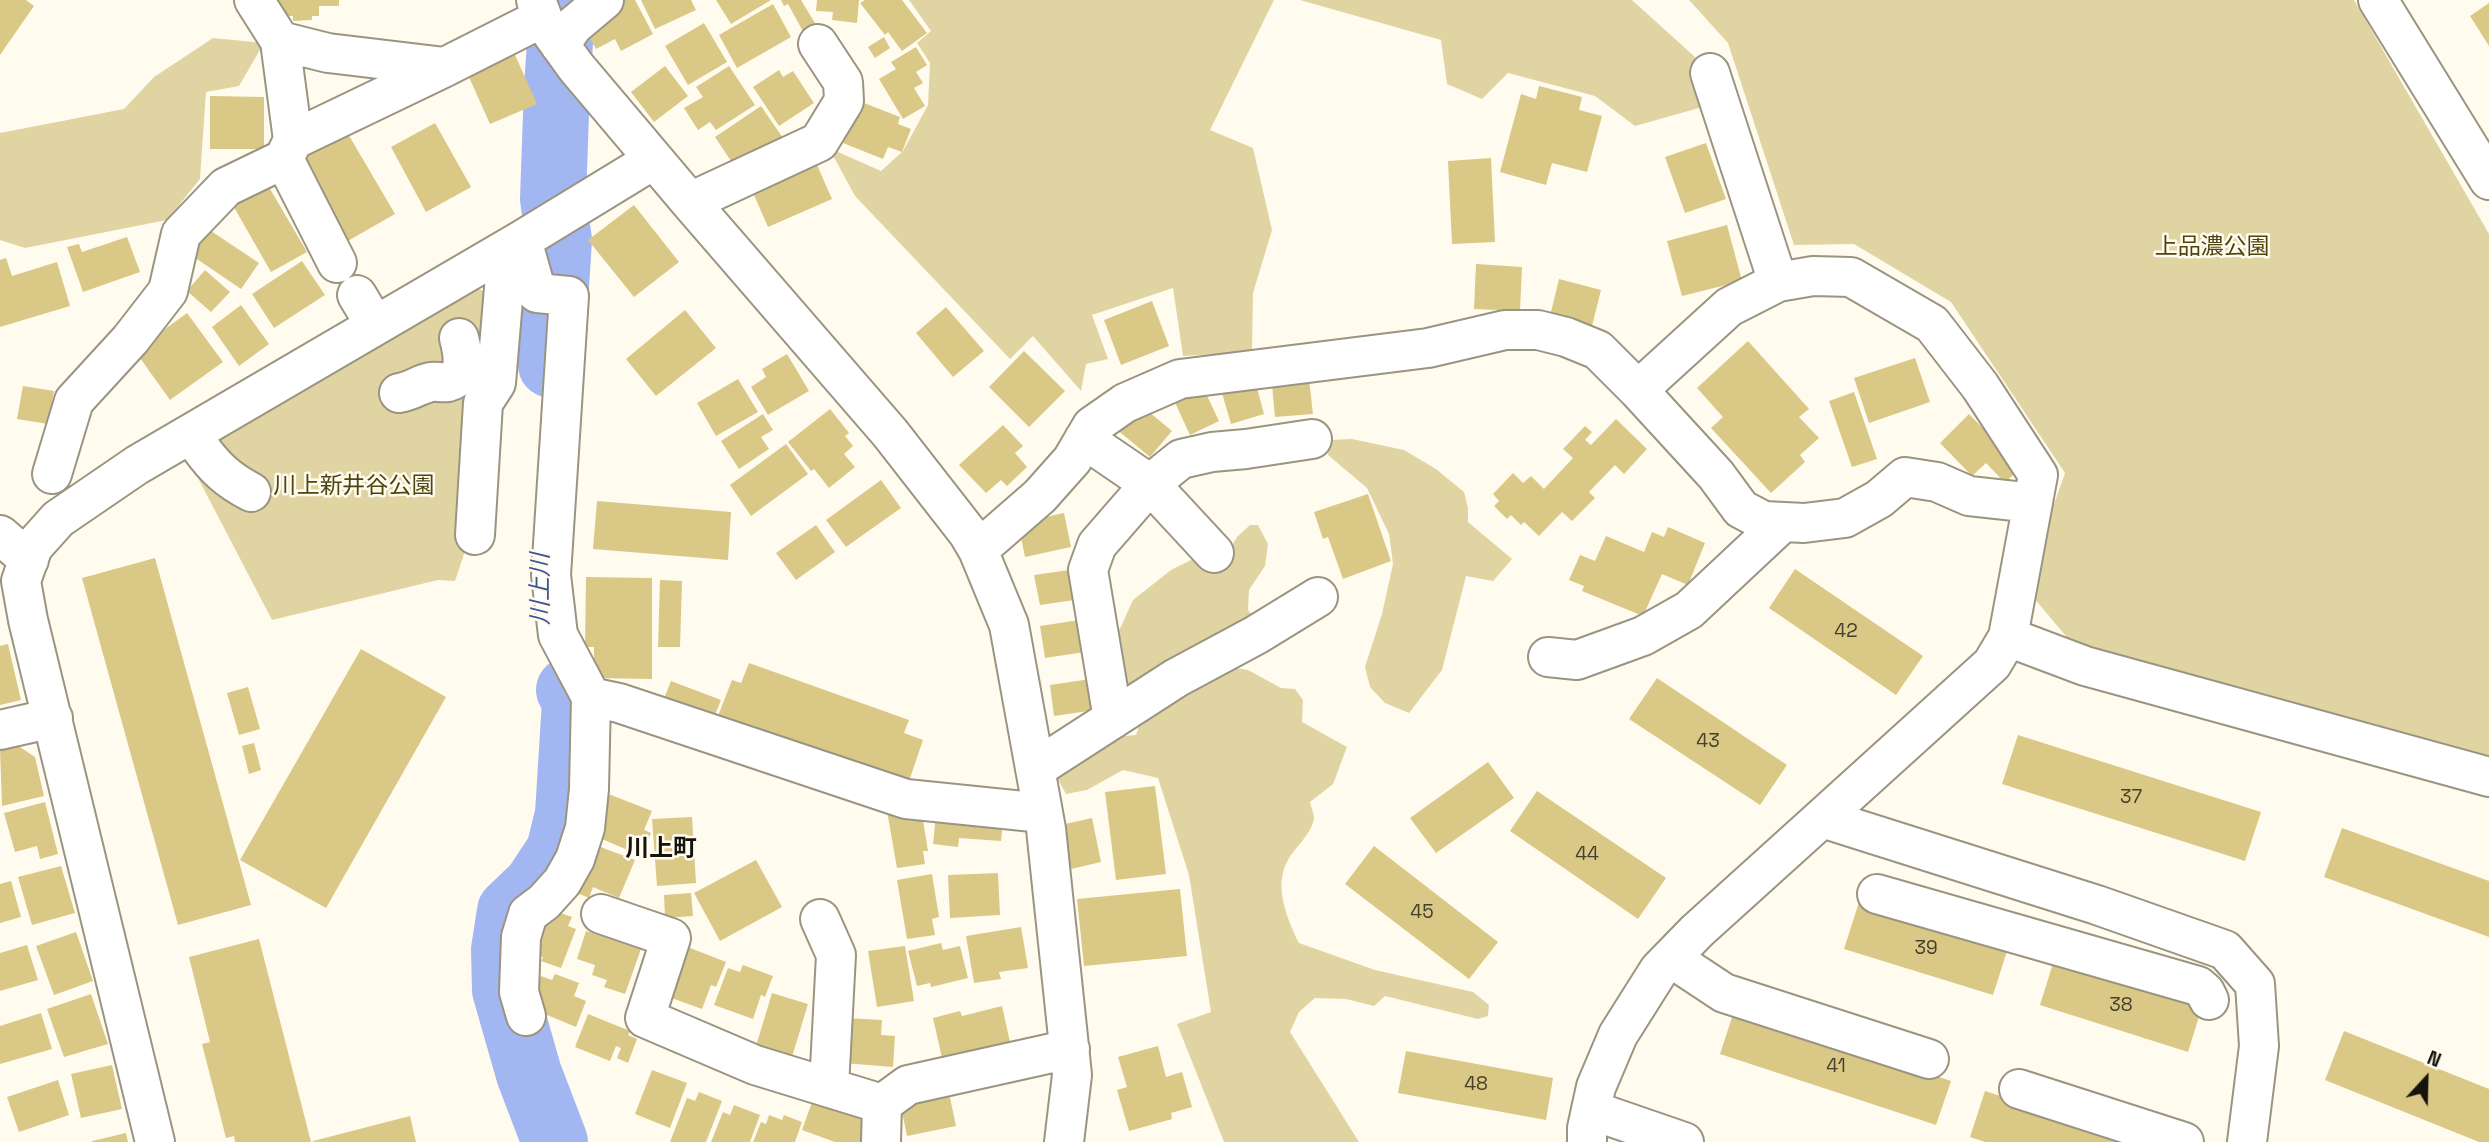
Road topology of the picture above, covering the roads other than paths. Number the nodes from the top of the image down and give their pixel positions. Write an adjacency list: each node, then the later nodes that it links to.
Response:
1 (254, 0): 5 (street)
2 (604, 0): 4 (street)
3 (2378, 0): 11 (street)
4 (555, 30): 7 (street); 10 (street)
5 (281, 41): 7 (street); 9 (street)
6 (818, 44): 12 (street)
7 (445, 67): 9 (street)
8 (1710, 73): 15 (street)
9 (289, 150): 16 (street); 23 (street)
10 (653, 160): 12 (street); 13 (street)
11 (2489, 180)
12 (690, 202): 30 (street)
13 (530, 234): 16 (street); 36 (street)
14 (505, 276): 29 (street)
15 (1778, 282): 18 (street); 26 (street)
16 (356, 294): 32 (street)
17 (458, 338): 19 (street)
18 (1638, 390): 20 (street); 27 (street)
19 (399, 393)
20 (1084, 439): 24 (street); 30 (street)
21 (1312, 439): 24 (street)
22 (200, 447): 25 (street)
23 (52, 474)
24 (1150, 484): 31 (street); 38 (street)
25 (251, 492)
26 (2034, 503): 27 (street); 34 (street)
27 (1783, 522): 35 (street)
28 (0, 535): 32 (street)
29 (475, 535)
30 (978, 550): 40 (street)
31 (1214, 553)
32 (29, 560): 37 (street)
33 (1318, 597): 38 (street)
34 (2008, 637): 41 (street); 43 (street)
35 (1548, 657)
36 (590, 697): 42 (street); 51 (street)
37 (52, 718): 39 (street); 58 (street)
38 (1113, 719): 40 (street)
39 (0, 730)
40 (1035, 769): 42 (street)
41 (2489, 777)
42 (1043, 813): 52 (street)
43 (1822, 818): 44 (street); 49 (street)
44 (2052, 890): 48 (street); 63 (street)
45 (1877, 894): 48 (street)
46 (601, 914): 54 (street)
47 (820, 919): 54 (street)
48 (2035, 940): 50 (street)
49 (1671, 958): 53 (street); 57 (street)
50 (2209, 1000)
51 (526, 1016)
52 (1070, 1049): 56 (street); 60 (street)
53 (1929, 1059)
54 (829, 1087): 56 (street)
55 (2019, 1088): 62 (street)
56 (882, 1104): 59 (street)
57 (1589, 1126): 61 (street)
58 (155, 1142)
59 (881, 1142)
60 (1064, 1142)
61 (1684, 1142)
62 (2184, 1142)
63 (2247, 1142)

